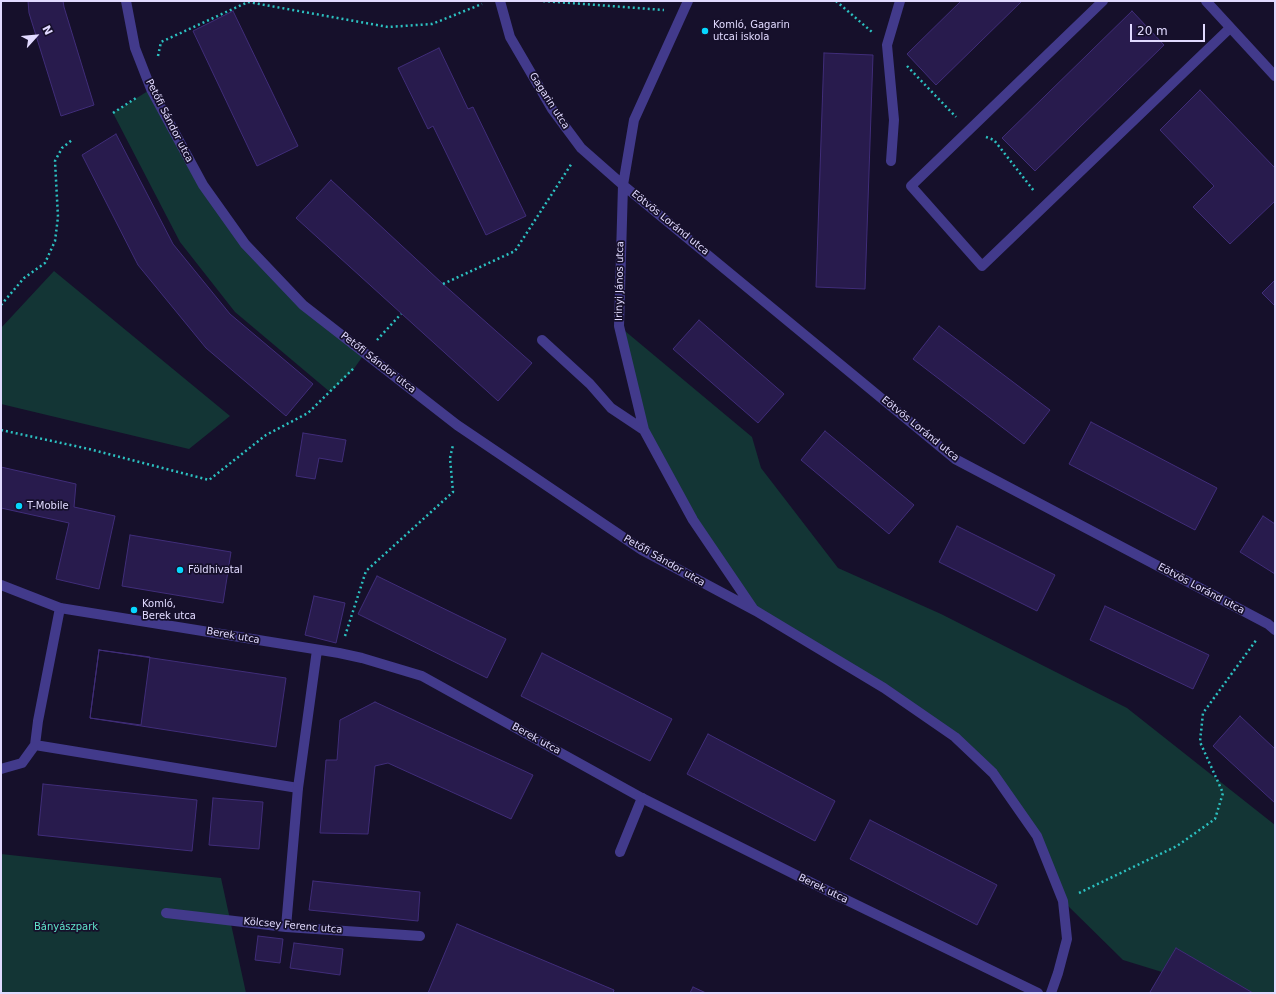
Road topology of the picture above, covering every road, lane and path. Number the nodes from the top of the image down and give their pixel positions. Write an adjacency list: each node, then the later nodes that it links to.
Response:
1 (126, 1): 15 (street, Petőfi Sándor utca)
2 (500, 1): 19 (street, Gagarin utca)
3 (543, 1): 10 (path)
4 (688, 1): 10 (street, Irinyi János utca)
5 (836, 1): 12 (path)
6 (900, 1): 12 (street)
7 (1103, 1): 17 (street)
8 (1206, 1): 11 (street)
9 (484, 4): 13 (path)
10 (684, 11): 21 (street, Irinyi János utca)
11 (1230, 28): 14 (street); 22 (street)
12 (887, 45): 17 (path); 20 (street)
13 (158, 58)
14 (1275, 76)
15 (151, 89): 16 (path); 27 (street, Petőfi Sándor utca)
16 (113, 113)
17 (968, 130): 22 (path); 22 (street)
18 (72, 140): 24 (path)
19 (581, 148): 21 (street, Gagarin utca); 23 (path)
20 (891, 161)
21 (623, 185): 30 (street, Irinyi János utca); 34 (street, Eötvös Loránd utca)
22 (1045, 205)
23 (443, 284)
24 (1, 305)
25 (401, 314): 27 (path)
26 (542, 340): 30 (street)
27 (365, 353): 28 (street, Petőfi Sándor utca); 29 (path)
28 (457, 425): 33 (street, Petőfi Sándor utca); 36 (path)
29 (1, 430)
30 (644, 430): 33 (street, Irinyi János utca)
31 (1, 585): 32 (street, Berek utca)
32 (60, 608): 35 (street, Berek utca); 37 (street)
33 (756, 611): 42 (street)
34 (1271, 627): 42 (path)
35 (317, 650): 36 (street, Berek utca); 39 (street)
36 (339, 653): 40 (street, Berek utca)
37 (35, 745): 38 (street); 39 (street)
38 (1, 769)
39 (298, 788): 44 (street)
40 (642, 798): 41 (street); 46 (street, Berek utca)
41 (620, 852)
42 (1062, 901): 47 (street)
43 (166, 913): 44 (street, Kölcsey Ferenc utca)
44 (286, 927): 45 (street, Kölcsey Ferenc utca)
45 (420, 936)
46 (1038, 993)
47 (1051, 993)

